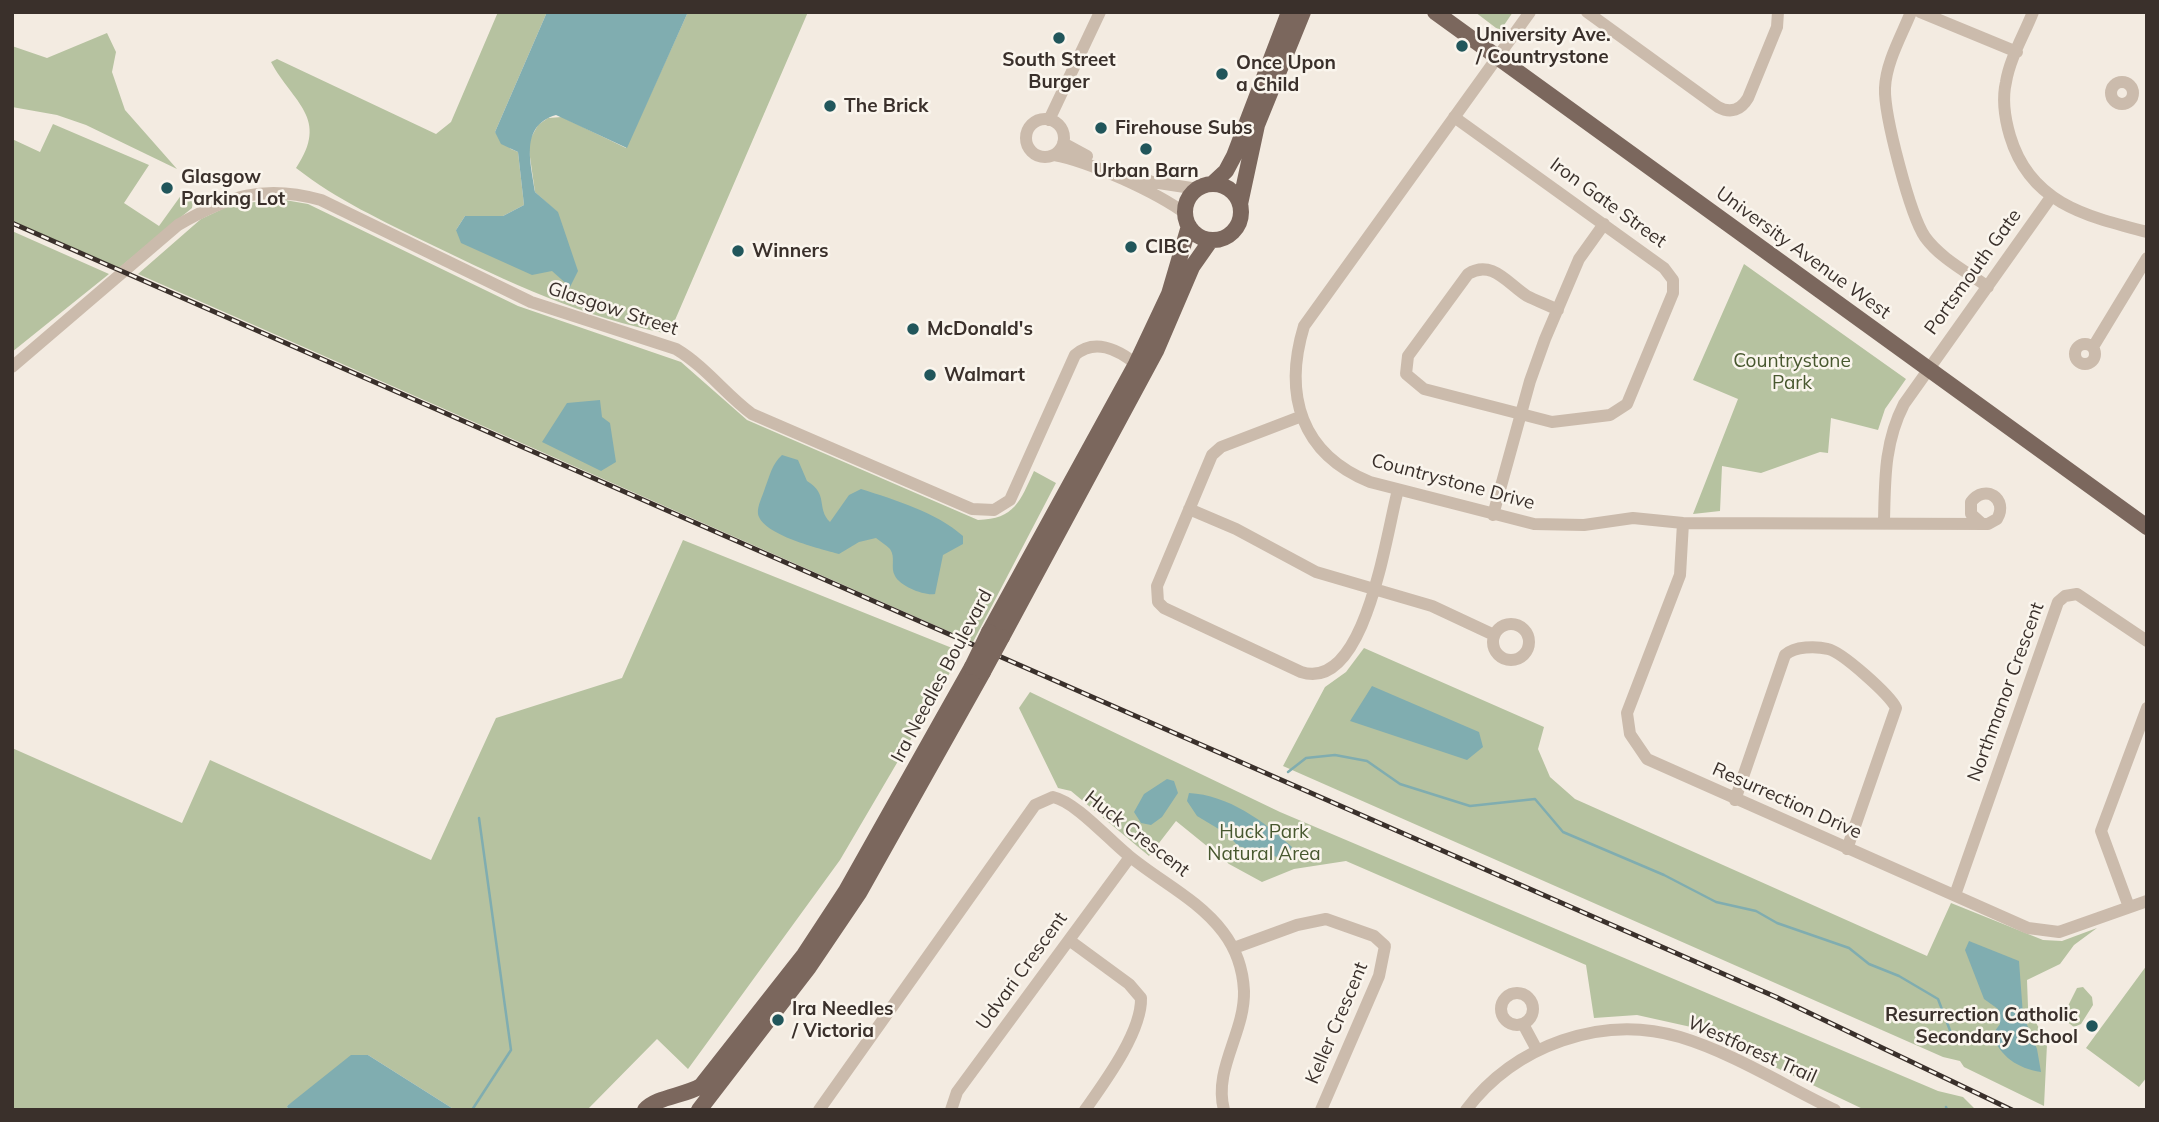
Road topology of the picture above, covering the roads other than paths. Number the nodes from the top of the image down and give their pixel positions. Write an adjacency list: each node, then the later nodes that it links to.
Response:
1 (1100, 12): 16 (street)
2 (1289, 12): 19 (main road)
3 (1303, 12): 21 (main road)
4 (1435, 12): 12 (main road, University Avenue West)
5 (1530, 12): 12 (street, Countrystone Drive)
6 (1587, 12): 7 (street)
7 (1778, 12)
8 (1912, 12): 27 (street)
9 (1920, 12): 11 (street)
10 (2033, 12): 11 (street)
11 (2017, 52): 20 (street)
12 (1498, 55): 15 (street, Countrystone Drive); 32 (main road, University Avenue West)
13 (2133, 96): 14 (street)
14 (2147, 97)
15 (1454, 117): 23 (street, Iron Gate Street); 34 (street, Countrystone Drive)
16 (1054, 122): 17 (street); 18 (street)
17 (1063, 143): 18 (street); 19 (street)
18 (1054, 155): 22 (street)
19 (1205, 187): 21 (main road); 22 (main road)
20 (2051, 197): 24 (street); 27 (street, Portsmouth Gate)
21 (1240, 204): 25 (main road)
22 (1188, 220): 25 (main road); 30 (main road, Ira Needles Boulevard)
23 (1604, 224): 28 (street); 33 (street, Iron Gate Street)
24 (2147, 232)
25 (1211, 240): 43 (main road, Ira Needles Boulevard)
26 (2147, 258): 29 (street)
27 (1988, 287): 32 (street, Portsmouth Gate)
28 (1558, 310): 33 (street); 33 (street)
29 (2093, 348)
30 (1136, 364): 31 (street, Glasgow Street); 43 (main road, Ira Needles Boulevard)
31 (12, 367)
32 (1927, 369): 39 (street); 41 (main road, University Avenue West)
33 (1521, 414): 37 (street)
34 (1302, 416): 35 (street, Countrystone Drive); 36 (street)
35 (1398, 491): 37 (street, Countrystone Drive); 42 (street)
36 (1189, 509): 42 (street); 42 (street)
37 (1493, 515): 38 (street, Countrystone Drive)
38 (1683, 523): 39 (street, Countrystone Drive); 48 (street, Resurrection Drive)
39 (1884, 523): 40 (street, Countrystone Drive)
40 (1981, 523)
41 (2147, 527)
42 (1372, 590): 44 (street)
43 (995, 634): 46 (main road, Ira Needles Boulevard, bridge)
44 (1494, 635)
45 (2147, 640): 51 (street, Northmanor Crescent)
46 (977, 669): 58 (main road, Ira Needles Boulevard); 61 (main road, Ira Needles Boulevard)
47 (2147, 708): 53 (street)
48 (1735, 800): 49 (street, Resurrection Drive); 49 (street)
49 (1847, 849): 51 (street, Resurrection Drive)
50 (1130, 857): 54 (street, Udvari Crescent); 55 (street, Huck Crescent); 62 (street, Huck Crescent)
51 (1955, 895): 53 (street, Resurrection Drive)
52 (2147, 901): 53 (street, Resurrection Drive)
53 (2129, 907)
54 (1069, 940): 63 (street, Udvari Crescent); 64 (street)
55 (1234, 948): 65 (street, Huck Crescent); 66 (street, Keller Crescent)
56 (1523, 1024): 57 (street)
57 (1537, 1050): 67 (street, Westforest Trail); 68 (street, Westforest Trail)
58 (666, 1100): 59 (main road, Ira Needles Boulevard); 60 (main road)
59 (645, 1110)
60 (684, 1110)
61 (699, 1110)
62 (820, 1110)
63 (951, 1110)
64 (1085, 1110)
65 (1224, 1110)
66 (1321, 1110)
67 (1466, 1110)
68 (1835, 1110)

